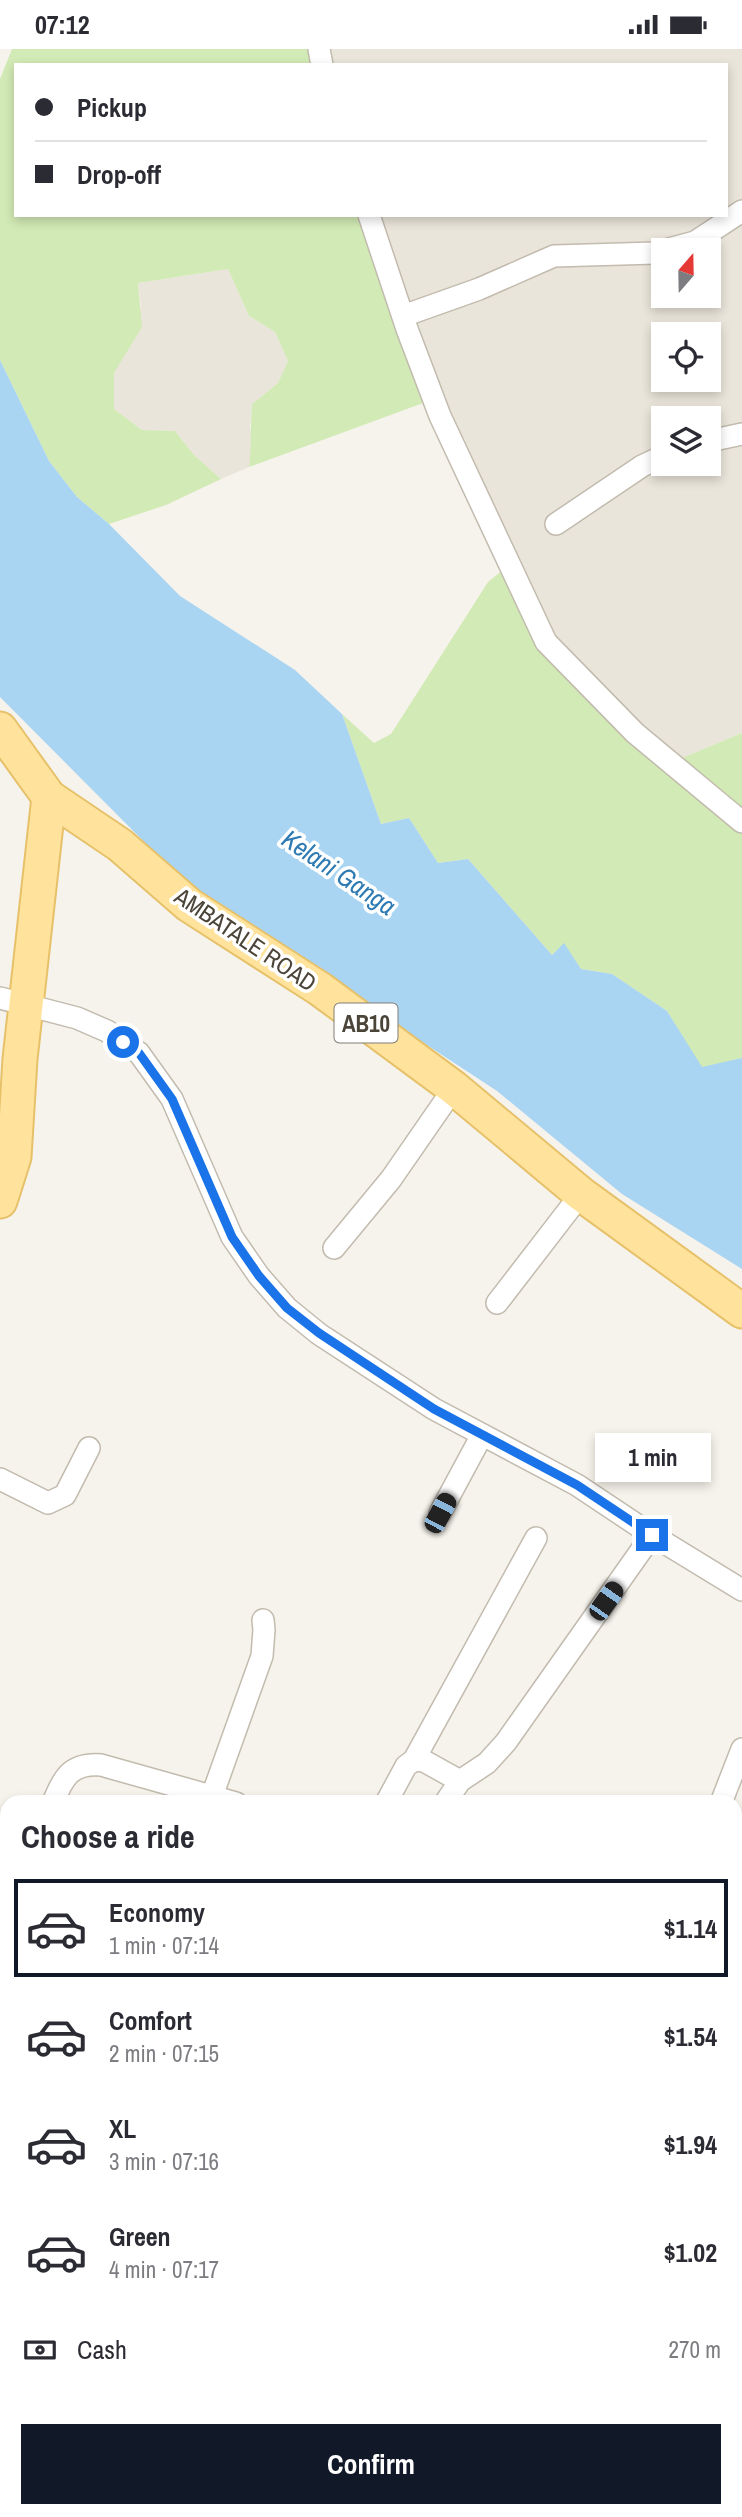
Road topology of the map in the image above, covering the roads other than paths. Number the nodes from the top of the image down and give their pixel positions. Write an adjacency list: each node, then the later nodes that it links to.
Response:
1 (742, 211): 3 (street)
2 (370, 217): 5 (street)
3 (701, 238)
4 (651, 253): 5 (street)
5 (403, 316): 12 (street)
6 (742, 434): 7 (street)
7 (721, 438)
8 (651, 462): 9 (street)
9 (556, 524)
10 (0, 729): 11 (main road, AMBATALE ROAD / AB10)
11 (49, 797): 13 (main road); 14 (main road, AMBATALE ROAD / AB10)
12 (742, 822)
13 (13, 1001): 16 (main road); 20 (street)
14 (454, 1088): 15 (main road, AMBATALE ROAD / AB10); 17 (street)
15 (581, 1194): 18 (street); 19 (main road, AMBATALE ROAD / AB10)
16 (0, 1201)
17 (334, 1248)
18 (497, 1303)
19 (742, 1311)
20 (482, 1435): 23 (street); 24 (street)
21 (89, 1448): 22 (street)
22 (0, 1479)
23 (440, 1513)
24 (652, 1535): 26 (street); 30 (street)
25 (536, 1538): 29 (street)
26 (742, 1590)
27 (263, 1620): 32 (street)
28 (742, 1749): 35 (street)
29 (414, 1760): 30 (street); 33 (street)
30 (460, 1781): 34 (street)
31 (56, 1795): 32 (street)
32 (212, 1795)
33 (391, 1795)
34 (450, 1795)
35 (724, 1795)

